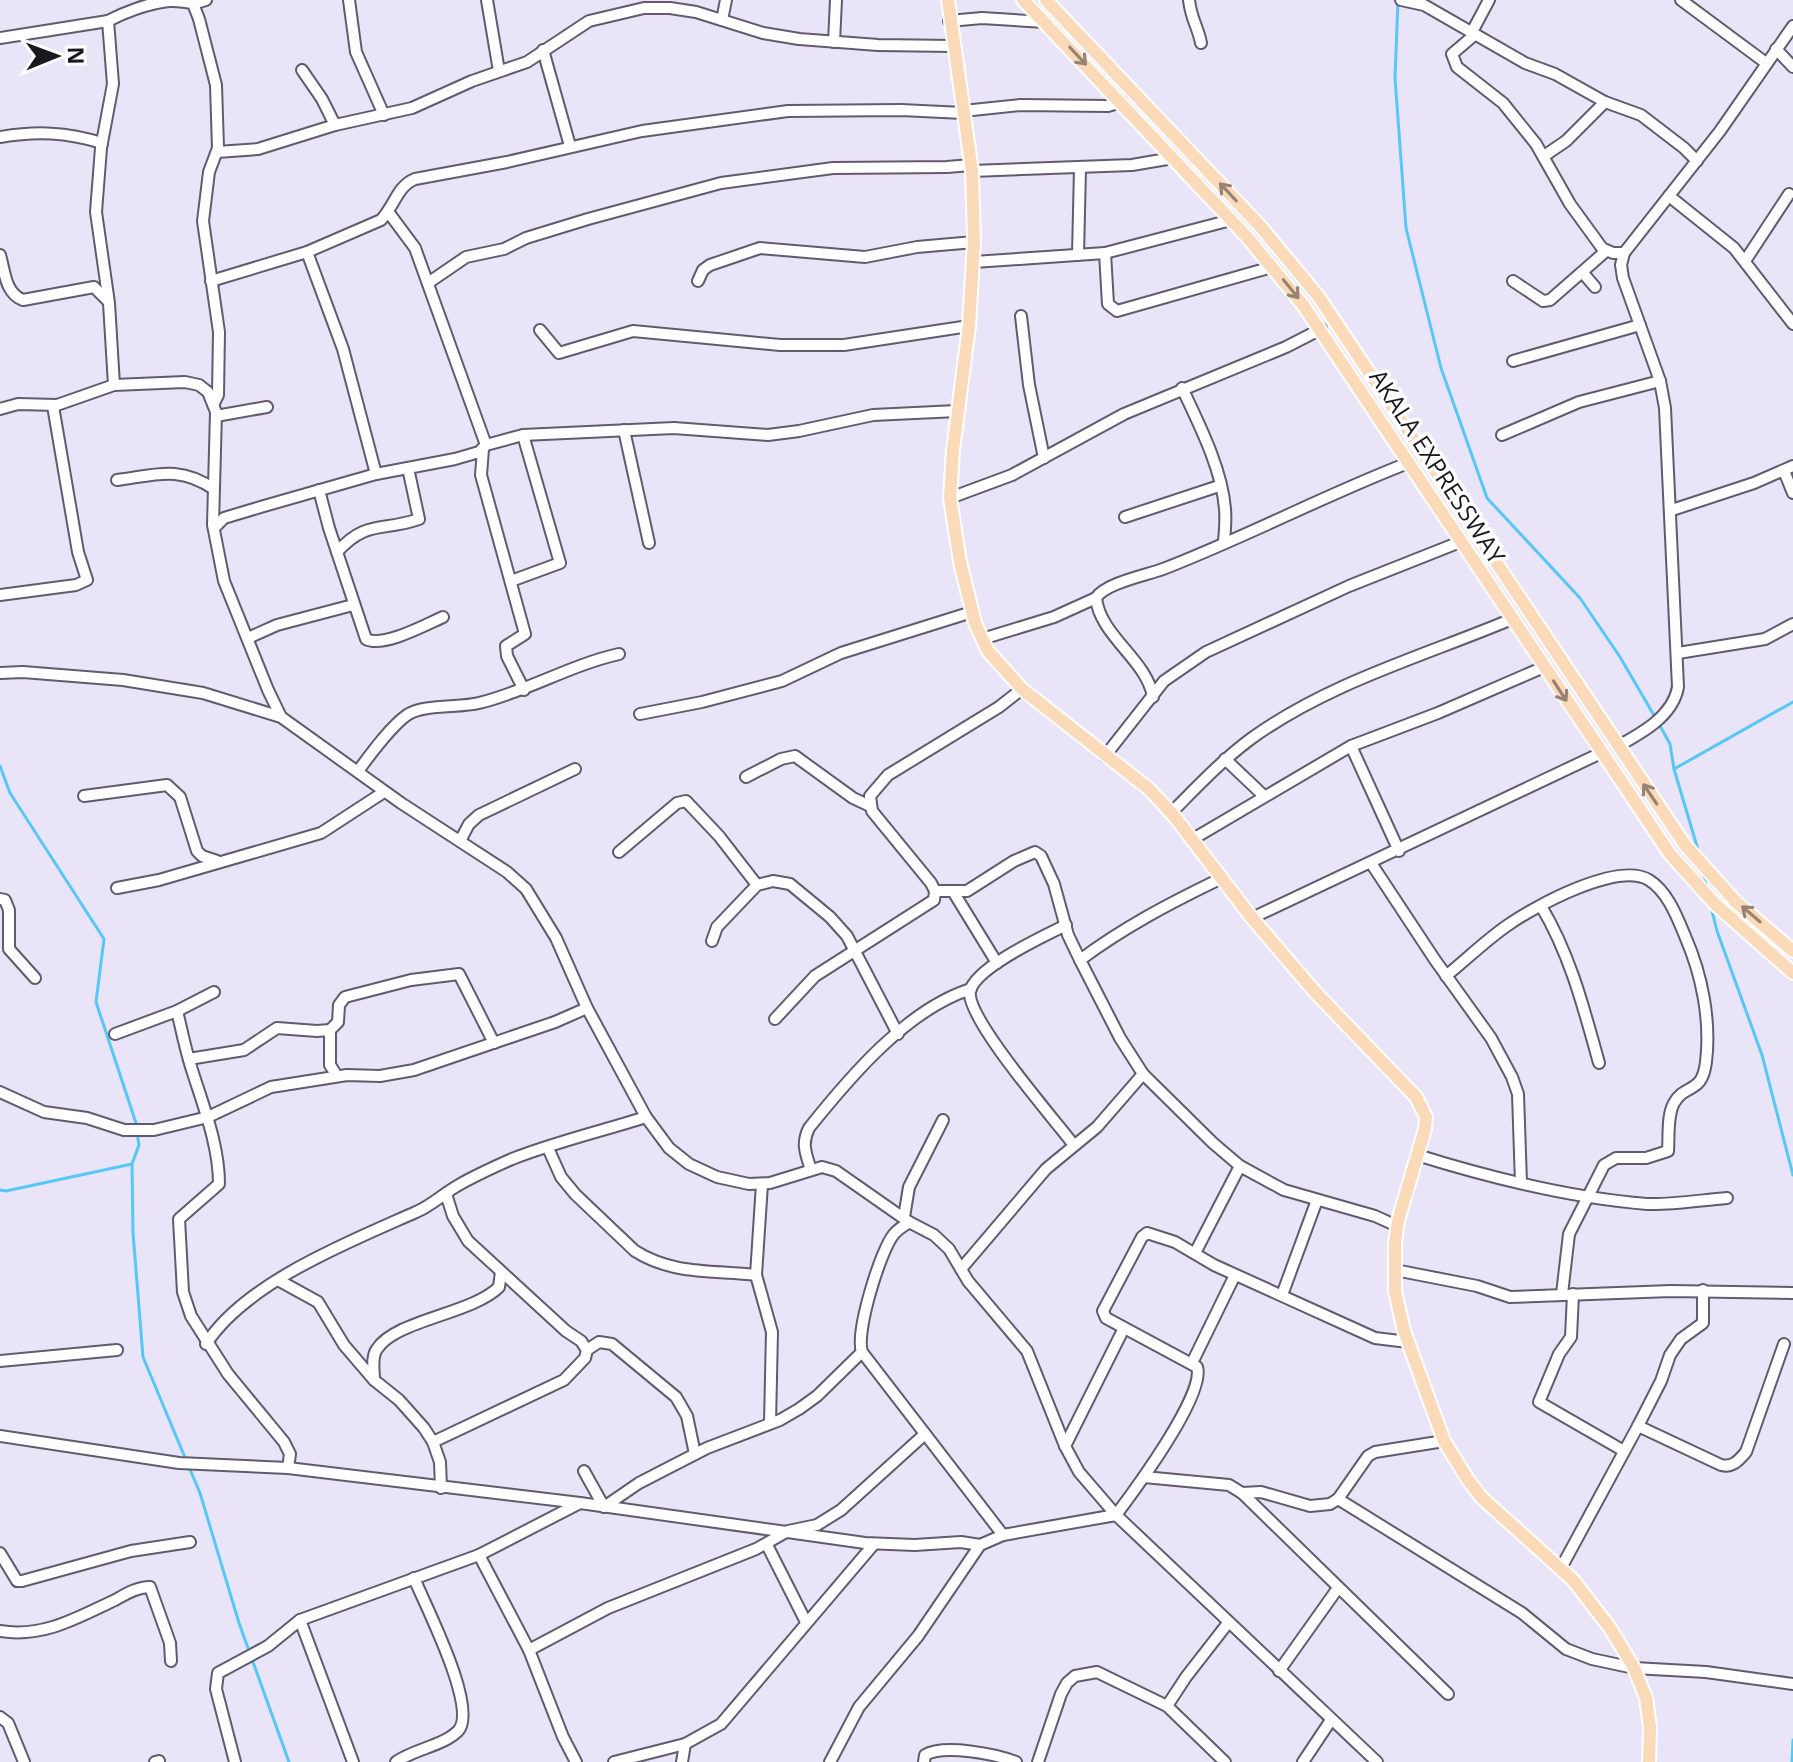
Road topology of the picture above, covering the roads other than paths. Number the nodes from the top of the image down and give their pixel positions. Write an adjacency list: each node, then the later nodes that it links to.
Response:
1 (206, 0): 13 (street)
2 (349, 0): 33 (street)
3 (487, 0): 29 (street)
4 (726, 0): 14 (street)
5 (836, 0): 21 (street)
6 (948, 0): 16 (main road)
7 (1023, 0): 17 (main road, AKALA EXPRESSWAY)
8 (1046, 0): 113 (main road, AKALA EXPRESSWAY, one-way to 8)
9 (1189, 0): 22 (street)
10 (1401, 0): 19 (street)
11 (1489, 0): 19 (street)
12 (1681, 0): 26 (street)
13 (192, 2): 15 (street); 38 (street)
14 (722, 20): 21 (street); 25 (street)
15 (108, 21): 20 (street); 36 (street)
16 (949, 21): 17 (street); 23 (main road)
17 (1045, 22): 30 (main road, AKALA EXPRESSWAY, one-way to 30)
18 (1793, 26): 24 (street)
19 (1472, 32): 31 (street); 39 (street)
20 (0, 38)
21 (834, 42): 23 (street)
22 (1201, 43)
23 (953, 46): 32 (main road)
24 (1776, 49): 26 (street); 27 (street)
25 (543, 50): 29 (street); 37 (street)
26 (1766, 63): 41 (street)
27 (1793, 67)
28 (302, 70): 34 (street)
29 (499, 71): 33 (street)
30 (1121, 102): 32 (street); 40 (main road, AKALA EXPRESSWAY)
31 (1605, 102): 39 (street); 41 (street)
32 (963, 112): 37 (street); 42 (main road)
33 (384, 115): 34 (street)
34 (335, 125): 38 (street)
35 (0, 137): 36 (street)
36 (102, 143): 64 (street)
37 (570, 146): 46 (street)
38 (217, 152): 59 (street)
39 (1544, 156): 49 (street)
40 (1173, 158): 43 (street); 47 (main road, AKALA EXPRESSWAY)
41 (1697, 161): 45 (street)
42 (972, 168): 43 (street); 48 (main road); 62 (street)
43 (1080, 168): 54 (street)
44 (1789, 194): 55 (street)
45 (1669, 196): 52 (street); 55 (street)
46 (389, 213): 50 (street); 62 (street)
47 (1231, 220): 51 (street); 57 (main road, AKALA EXPRESSWAY)
48 (974, 242): 56 (main road); 60 (street)
49 (1606, 251): 52 (street); 58 (street)
50 (307, 252): 59 (street); 91 (street)
51 (1105, 253): 54 (street); 57 (street)
52 (1624, 253): 67 (street)
53 (0, 255): 64 (street)
54 (1078, 255): 56 (street)
55 (1745, 261): 66 (street)
56 (974, 262): 68 (main road)
57 (1272, 267): 69 (main road, AKALA EXPRESSWAY, one-way to 69)
58 (1583, 273): 61 (street); 63 (street)
59 (211, 281): 73 (street)
60 (698, 281)
61 (1513, 281)
62 (428, 283): 86 (street)
63 (1595, 287)
64 (109, 303): 74 (street)
65 (1021, 316): 87 (street)
66 (1793, 324)
67 (1640, 325): 71 (street); 72 (street)
68 (969, 326): 70 (street); 81 (main road)
69 (1321, 329): 76 (street); 88 (main road, AKALA EXPRESSWAY)
70 (540, 330)
71 (1513, 361)
72 (1660, 381): 85 (street); 98 (street)
73 (218, 382): 75 (street); 77 (street)
74 (114, 385): 75 (street); 78 (street)
75 (202, 387): 77 (street)
76 (1182, 388): 87 (street); 93 (street)
77 (214, 403): 82 (street)
78 (53, 406): 80 (street); 106 (street)
79 (267, 407): 82 (street)
80 (0, 409)
81 (957, 411): 83 (street); 97 (main road)
82 (216, 416): 94 (street)
83 (624, 430): 84 (street); 103 (street)
84 (523, 435): 86 (street); 105 (street)
85 (1502, 435)
86 (485, 447): 89 (street); 105 (street)
87 (1044, 458): 97 (street)
88 (1408, 463): 101 (street); 102 (main road, AKALA EXPRESSWAY)
89 (408, 468): 91 (street); 104 (street)
90 (1789, 468): 96 (street); 98 (street)
91 (376, 474): 95 (street)
92 (117, 480): 94 (street)
93 (1219, 486): 100 (street); 101 (street)
94 (214, 489): 99 (street)
95 (319, 490): 99 (street); 104 (street)
96 (1793, 493)
97 (950, 498): 109 (main road)
98 (1672, 510): 117 (street)
99 (219, 517): 114 (street)
100 (1125, 517)
101 (1224, 541): 107 (street)
102 (1460, 542): 111 (main road, AKALA EXPRESSWAY); 123 (street)
103 (649, 543)
104 (337, 552): 108 (street)
105 (511, 581): 122 (street)
106 (0, 595)
107 (1096, 598): 115 (street); 123 (street)
108 (353, 605): 110 (street); 114 (street)
109 (972, 612): 115 (main road); 124 (street)
110 (443, 617)
111 (1512, 619): 116 (main road, AKALA EXPRESSWAY); 130 (street)
112 (1793, 624): 117 (street)
113 (1540, 630): 116 (main road); 127 (main road, AKALA EXPRESSWAY)
114 (248, 638): 125 (street)
115 (982, 639): 121 (main road)
116 (1525, 639): 119 (main road, AKALA EXPRESSWAY)
117 (1678, 653): 127 (street)
118 (619, 654): 122 (street)
119 (1544, 667): 126 (street); 128 (main road, AKALA EXPRESSWAY, one-way to 128)
120 (0, 673): 125 (street)
121 (1022, 689): 129 (main road); 137 (street)
122 (524, 690): 132 (street)
123 (1153, 697): 129 (street)
124 (640, 714)
125 (281, 717): 132 (street)
126 (1351, 746): 136 (street); 142 (street)
127 (1618, 746): 141 (main road, AKALA EXPRESSWAY, one-way to 127)
128 (1601, 753): 142 (street); 144 (main road, AKALA EXPRESSWAY)
129 (1105, 756): 138 (main road)
130 (1225, 759): 136 (street); 138 (street)
131 (575, 769): 140 (street)
132 (358, 771): 134 (street)
133 (746, 777): 137 (street)
134 (384, 792): 140 (street); 145 (street)
135 (84, 796): 145 (street)
136 (1264, 796): 139 (street)
137 (870, 806): 150 (street)
138 (1171, 813): 139 (main road)
139 (1193, 839): 147 (main road)
140 (460, 841): 166 (street)
141 (1685, 845): 144 (main road); 158 (main road, AKALA EXPRESSWAY, one-way to 141)
142 (1399, 851): 146 (street)
143 (619, 852): 148 (street)
144 (1670, 854): 161 (main road, AKALA EXPRESSWAY)
145 (219, 862): 149 (street)
146 (1371, 863): 154 (street); 162 (street)
147 (1222, 878): 154 (main road); 159 (street)
148 (757, 885): 156 (street); 157 (street)
149 (117, 888)
150 (935, 891): 151 (street); 157 (street)
151 (954, 893): 155 (street); 160 (street)
152 (0, 899): 163 (street)
153 (1541, 906): 162 (street); 174 (street); 189 (street)
154 (1252, 918): 183 (main road)
155 (1066, 925): 159 (street); 160 (street)
156 (712, 941)
157 (855, 950): 168 (street); 171 (street)
158 (1793, 951)
159 (1080, 960): 175 (street)
160 (997, 963): 164 (street)
161 (1793, 973)
162 (1446, 976): 186 (street)
163 (35, 978)
164 (971, 989): 171 (street); 181 (street)
165 (214, 992): 167 (street)
166 (587, 1008): 172 (street); 179 (street)
167 (177, 1011): 170 (street); 173 (street)
168 (775, 1019)
169 (330, 1030): 172 (street); 173 (street); 176 (street)
170 (115, 1034)
171 (898, 1034): 185 (street)
172 (494, 1043): 176 (street)
173 (189, 1059): 178 (street)
174 (1599, 1063)
175 (1143, 1074): 181 (street); 184 (street)
176 (337, 1076): 178 (street)
177 (0, 1092): 178 (street)
178 (208, 1117): 207 (street)
179 (646, 1117): 182 (street); 187 (street)
180 (943, 1120): 192 (street)
181 (1073, 1144): 195 (street)
182 (548, 1148): 188 (street); 198 (street)
183 (1417, 1155): 186 (street); 193 (main road)
184 (1240, 1166): 191 (street); 194 (street)
185 (811, 1170): 187 (street); 192 (street)
186 (1521, 1183): 189 (street)
187 (762, 1184): 198 (street)
188 (446, 1194): 197 (street); 200 (street)
189 (1590, 1196): 190 (street); 203 (street)
190 (1727, 1198)
191 (1317, 1200): 193 (street); 204 (street)
192 (906, 1219): 195 (street); 211 (street)
193 (1397, 1226): 196 (main road)
194 (1195, 1253): 199 (street); 205 (street)
195 (961, 1269): 221 (street)
196 (1395, 1270): 203 (street); 206 (main road)
197 (501, 1272): 210 (street); 214 (street)
198 (756, 1275): 215 (street)
199 (1235, 1275): 204 (street); 213 (street)
200 (278, 1280): 207 (street); 214 (street)
201 (1703, 1290): 202 (street); 203 (street); 216 (street)
202 (1793, 1293)
203 (1567, 1294): 222 (street)
204 (1282, 1295): 206 (street)
205 (1124, 1328): 213 (street); 221 (street)
206 (1408, 1342): 219 (main road)
207 (206, 1344): 224 (street)
208 (1784, 1344): 216 (street)
209 (117, 1350): 212 (street)
210 (587, 1350): 220 (street); 223 (street)
211 (862, 1352): 215 (street); 217 (street)
212 (0, 1361)
213 (1192, 1363): 226 (street)
214 (374, 1380): 220 (street)
215 (770, 1423): 223 (street)
216 (1638, 1426): 222 (street)
217 (925, 1434): 233 (street); 234 (street)
218 (0, 1436): 224 (street)
219 (1444, 1441): 229 (street); 241 (main road)
220 (433, 1442): 227 (street)
221 (1065, 1446): 232 (street)
222 (1624, 1451): 241 (street)
223 (695, 1454): 231 (street)
224 (288, 1468): 227 (street)
225 (584, 1471): 231 (street)
226 (1144, 1477): 228 (street); 232 (street)
227 (441, 1488): 230 (street)
228 (1242, 1493): 229 (street); 243 (street)
229 (1338, 1499): 250 (street)
230 (580, 1503): 231 (street); 240 (street)
231 (604, 1507): 233 (street)
232 (1116, 1515): 234 (street); 246 (street)
233 (788, 1531): 236 (street); 237 (street)
234 (1003, 1535): 238 (street)
235 (190, 1542): 239 (street)
236 (874, 1544): 238 (street); 245 (street)
237 (767, 1545): 245 (street); 248 (street)
238 (980, 1545): 265 (street)
239 (0, 1553)
240 (479, 1555): 242 (street); 248 (street)
241 (1561, 1568): 250 (main road)
242 (414, 1578): 244 (street); 261 (street)
243 (1338, 1588): 251 (street); 253 (street)
244 (300, 1620): 259 (street); 260 (street)
245 (806, 1622): 257 (street)
246 (1228, 1623): 251 (street); 254 (street)
247 (0, 1631): 249 (street)
248 (529, 1650): 262 (street)
249 (171, 1661)
250 (1634, 1668): 252 (street); 272 (main road)
251 (1279, 1671): 256 (street)
252 (1793, 1684)
253 (1448, 1694)
254 (1167, 1706): 268 (street); 269 (street)
255 (0, 1717): 258 (street)
256 (1331, 1720): 270 (street); 271 (street)
257 (685, 1744): 263 (street); 264 (street)
258 (24, 1762)
259 (235, 1762)
260 (353, 1762)
261 (396, 1762)
262 (576, 1762)
263 (614, 1762)
264 (682, 1762)
265 (830, 1762)
266 (924, 1762): 267 (street)
267 (1016, 1762)
268 (1038, 1762)
269 (1225, 1762)
270 (1303, 1762)
271 (1377, 1762)
272 (1649, 1762)

